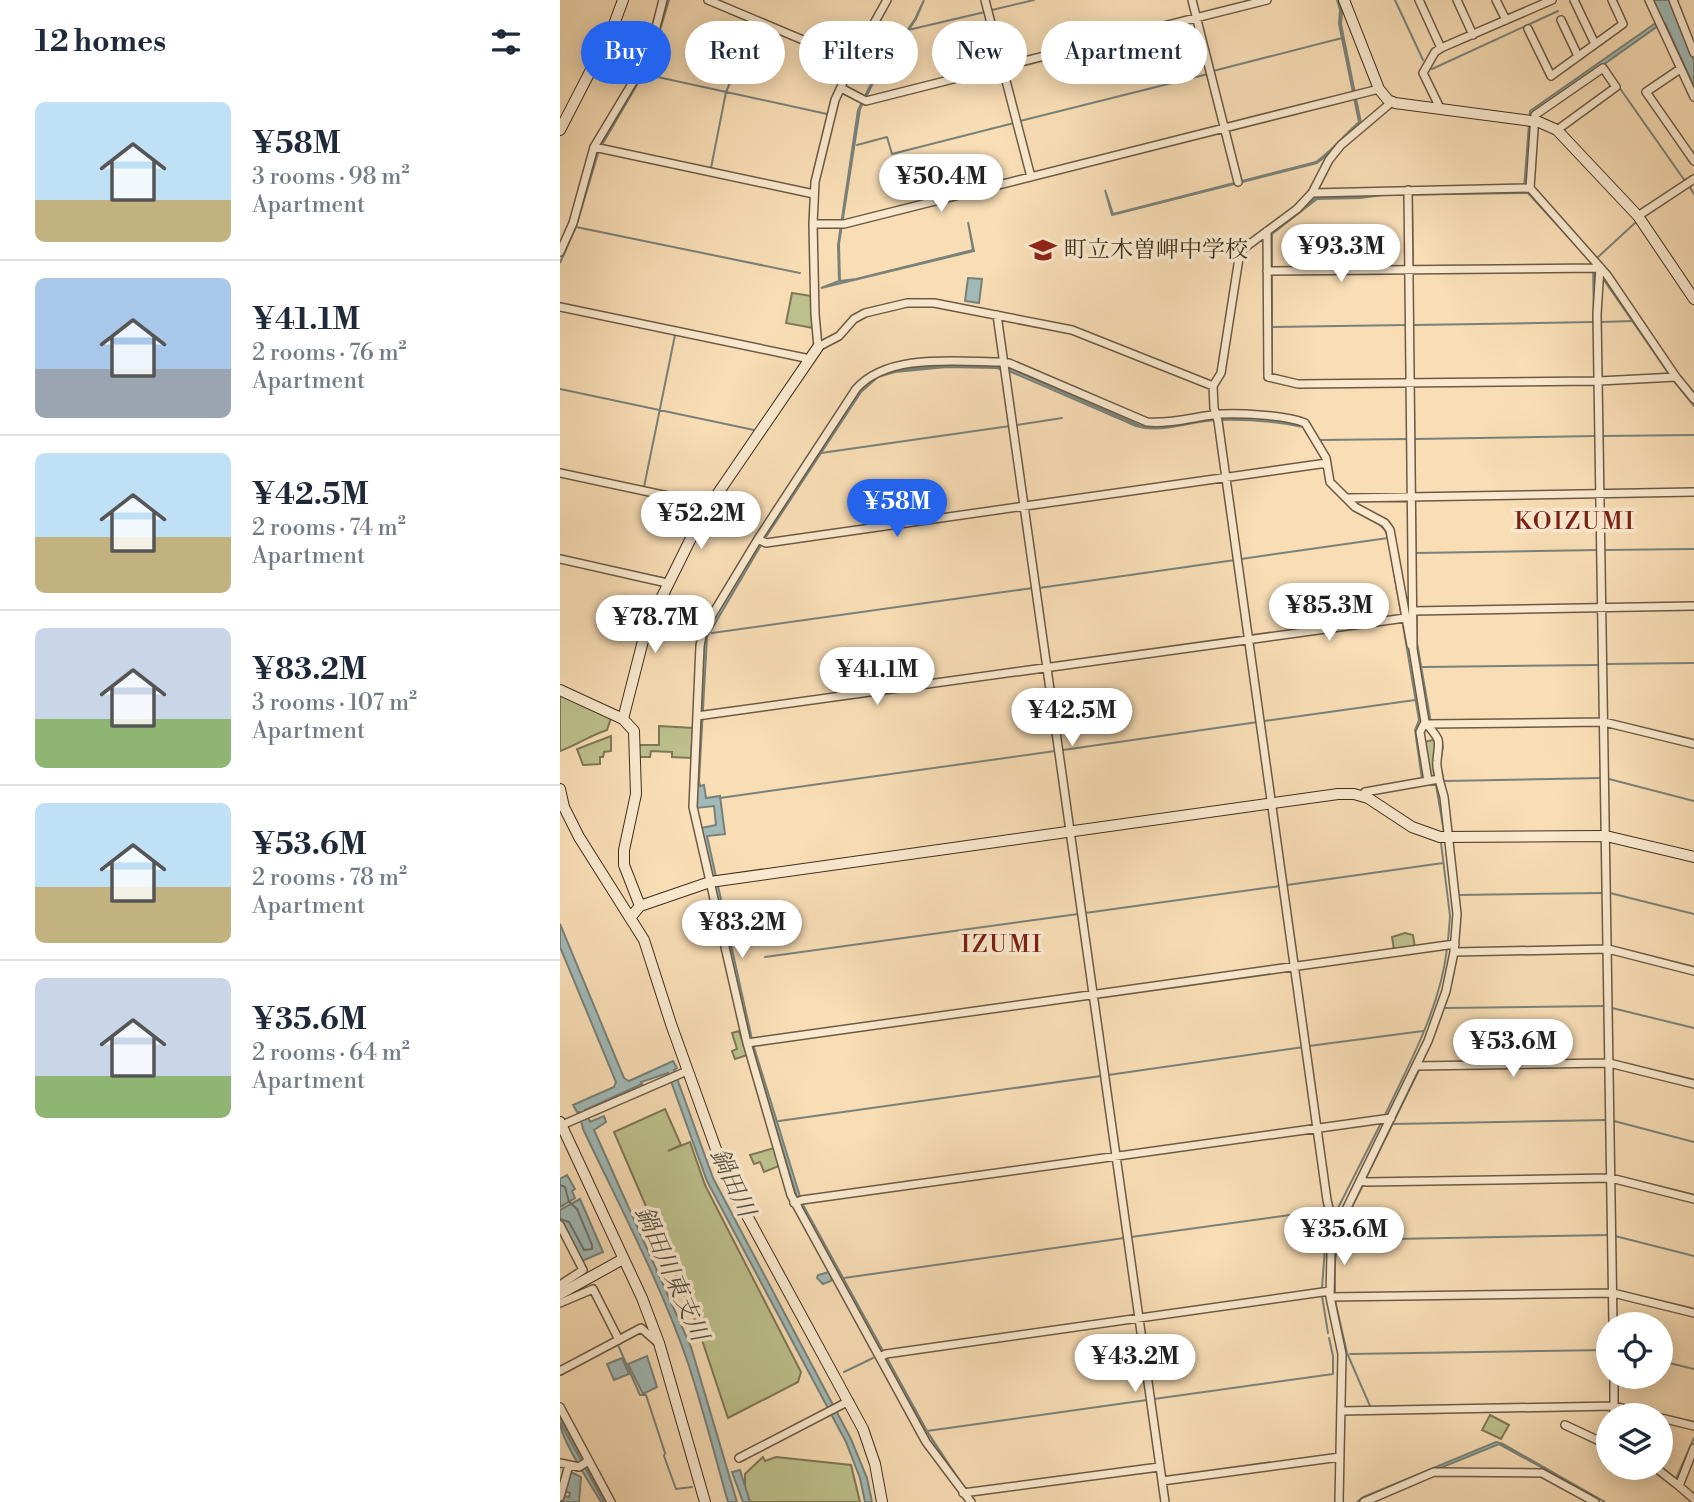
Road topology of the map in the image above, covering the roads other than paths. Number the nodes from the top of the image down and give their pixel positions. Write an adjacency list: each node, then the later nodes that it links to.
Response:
1 (623, 0): 43 (street)
2 (663, 0): 45 (street)
3 (708, 0): 25 (street)
4 (887, 0): 21 (street)
5 (985, 0): 22 (street)
6 (1192, 0): 18 (street)
7 (1268, 0): 18 (street)
8 (1343, 0): 37 (street)
9 (1419, 0): 28 (street)
10 (1457, 0): 24 (street)
11 (1496, 0): 19 (street)
12 (1552, 0): 17 (street)
13 (1574, 0): 27 (street)
14 (1612, 0): 27 (street)
15 (1649, 0): 32 (street)
16 (1673, 0): 26 (street)
17 (1536, 3): 19 (street)
18 (1196, 18): 31 (street); 42 (street)
19 (1506, 20): 24 (street)
20 (1561, 20): 30 (street)
21 (875, 21)
22 (991, 21)
23 (1528, 29): 30 (street)
24 (1473, 35): 28 (street)
25 (799, 38)
26 (1692, 40): 29 (street)
27 (1595, 44): 30 (street)
28 (1441, 48): 40 (street)
29 (1694, 53)
30 (1578, 57)
31 (1027, 61)
32 (1680, 69): 38 (street); 46 (street)
33 (932, 83): 36 (street)
34 (843, 84): 36 (street)
35 (1007, 84): 47 (street)
36 (841, 88): 53 (street)
37 (1379, 89): 39 (street); 42 (street)
38 (1694, 97)
39 (1392, 102): 40 (street); 52 (street)
40 (1440, 108): 41 (street)
41 (1531, 120): 44 (street); 44 (street); 50 (street)
42 (1224, 128): 47 (street); 49 (street)
43 (560, 130)
44 (1557, 130): 54 (street)
45 (598, 148): 53 (street); 57 (street)
46 (1694, 161)
47 (1031, 177): 55 (street)
48 (1694, 179): 54 (street)
49 (1238, 182)
50 (1527, 188): 51 (street); 59 (street)
51 (1408, 192): 52 (street); 58 (street)
52 (1312, 193): 56 (street)
53 (814, 194): 55 (street)
54 (1638, 216): 61 (street)
55 (813, 224): 64 (street)
56 (1267, 231): 60 (street); 70 (street)
57 (560, 252)
58 (1409, 269): 59 (street); 60 (street); 69 (street)
59 (1598, 269): 67 (street); 68 (street)
60 (1270, 270): 69 (street)
61 (1694, 299)
62 (560, 307): 65 (street)
63 (996, 315): 64 (street); 66 (street); 70 (street)
64 (818, 347): 65 (street)
65 (810, 359): 80 (street)
66 (1004, 366): 72 (street); 81 (street); 82 (street)
67 (1673, 377): 68 (street); 71 (street)
68 (1597, 381): 69 (street); 77 (street)
69 (1410, 383): 78 (street)
70 (1213, 386): 72 (street)
71 (1694, 399)
72 (1217, 417): 73 (street); 75 (street)
73 (1327, 463): 75 (street); 79 (street)
74 (560, 473): 80 (street)
75 (1226, 478): 81 (street); 89 (street)
76 (1694, 492): 77 (street)
77 (1598, 494): 78 (street); 86 (street)
78 (1412, 497): 79 (street); 87 (street)
79 (1347, 498): 88 (street)
80 (710, 505): 84 (street)
81 (1024, 507): 82 (street); 91 (street)
82 (761, 541): 93 (street)
83 (560, 559): 84 (street)
84 (667, 583): 94 (street)
85 (1694, 607): 86 (street)
86 (1600, 608): 87 (street); 95 (street)
87 (1413, 611): 90 (street)
88 (1405, 618): 89 (street); 90 (street)
89 (1249, 640): 91 (street); 104 (street)
90 (1413, 649): 96 (street)
91 (1047, 669): 93 (street); 105 (street)
92 (560, 690): 94 (street)
93 (700, 717): 109 (street)
94 (623, 719): 110 (street)
95 (1604, 722): 96 (street); 98 (street); 106 (street)
96 (1429, 724): 100 (street); 101 (street)
97 (1694, 737): 98 (street)
98 (1685, 741): 99 (street)
99 (1694, 744)
100 (1439, 779): 101 (street); 107 (street)
101 (1428, 781): 103 (street)
102 (560, 789): 111 (street)
103 (1361, 796): 104 (street); 107 (street)
104 (1272, 803): 105 (street); 114 (street)
105 (1069, 831): 109 (street); 116 (street)
106 (1606, 836): 107 (street); 108 (street); 113 (street)
107 (1448, 838): 112 (street)
108 (1694, 857)
109 (713, 882): 110 (street); 117 (street)
110 (640, 906): 111 (street)
111 (630, 918): 120 (street)
112 (1455, 948): 113 (street); 114 (street); 119 (street)
113 (1608, 949): 115 (street); 118 (street)
114 (1295, 966): 116 (street); 124 (street)
115 (1694, 971)
116 (1092, 995): 117 (street); 125 (street)
117 (750, 1043): 129 (street)
118 (1609, 1063): 119 (street); 121 (street); 126 (street)
119 (1416, 1066): 122 (street)
120 (683, 1072): 123 (street); 145 (street)
121 (1694, 1084)
122 (1391, 1118): 124 (street); 127 (street)
123 (561, 1124): 132 (street)
124 (1318, 1128): 125 (street); 131 (street)
125 (1115, 1157): 129 (street); 140 (street)
126 (1611, 1178): 127 (street); 128 (street); 134 (street)
127 (1361, 1180): 131 (street)
128 (1694, 1199)
129 (798, 1202): 143 (street)
130 (560, 1225): 133 (street)
131 (1335, 1234): 136 (street)
132 (624, 1259): 135 (street); 142 (street)
133 (560, 1285)
134 (1613, 1293): 136 (street); 138 (street); 139 (street)
135 (560, 1294)
136 (1330, 1294): 140 (street); 148 (street)
137 (560, 1303): 141 (street)
138 (1614, 1312)
139 (1694, 1313)
140 (1138, 1318): 143 (street); 159 (street)
141 (619, 1340): 142 (street); 144 (street)
142 (659, 1343): 167 (street)
143 (883, 1356): 163 (street)
144 (560, 1371)
145 (849, 1401): 155 (street); 168 (street)
146 (1596, 1406): 148 (street)
147 (560, 1407): 157 (street)
148 (1341, 1411): 154 (street)
149 (1673, 1421): 151 (street)
150 (1565, 1425): 152 (street)
151 (1694, 1426)
152 (1596, 1439)
153 (1693, 1453): 162 (street)
154 (1340, 1457): 161 (street); 171 (street)
155 (739, 1458)
156 (560, 1463): 158 (street)
157 (585, 1463): 158 (street); 166 (street)
158 (569, 1465): 164 (street)
159 (1159, 1467): 161 (street); 163 (street)
160 (1671, 1480): 162 (street)
161 (1162, 1481): 170 (street)
162 (1679, 1486): 165 (street)
163 (963, 1493): 169 (street)
164 (560, 1497)
165 (1694, 1499)
166 (611, 1502)
167 (705, 1502)
168 (882, 1502)
169 (971, 1502)
170 (1165, 1502)
171 (1339, 1502)
172 (1364, 1502): 173 (street)
173 (1595, 1502)

